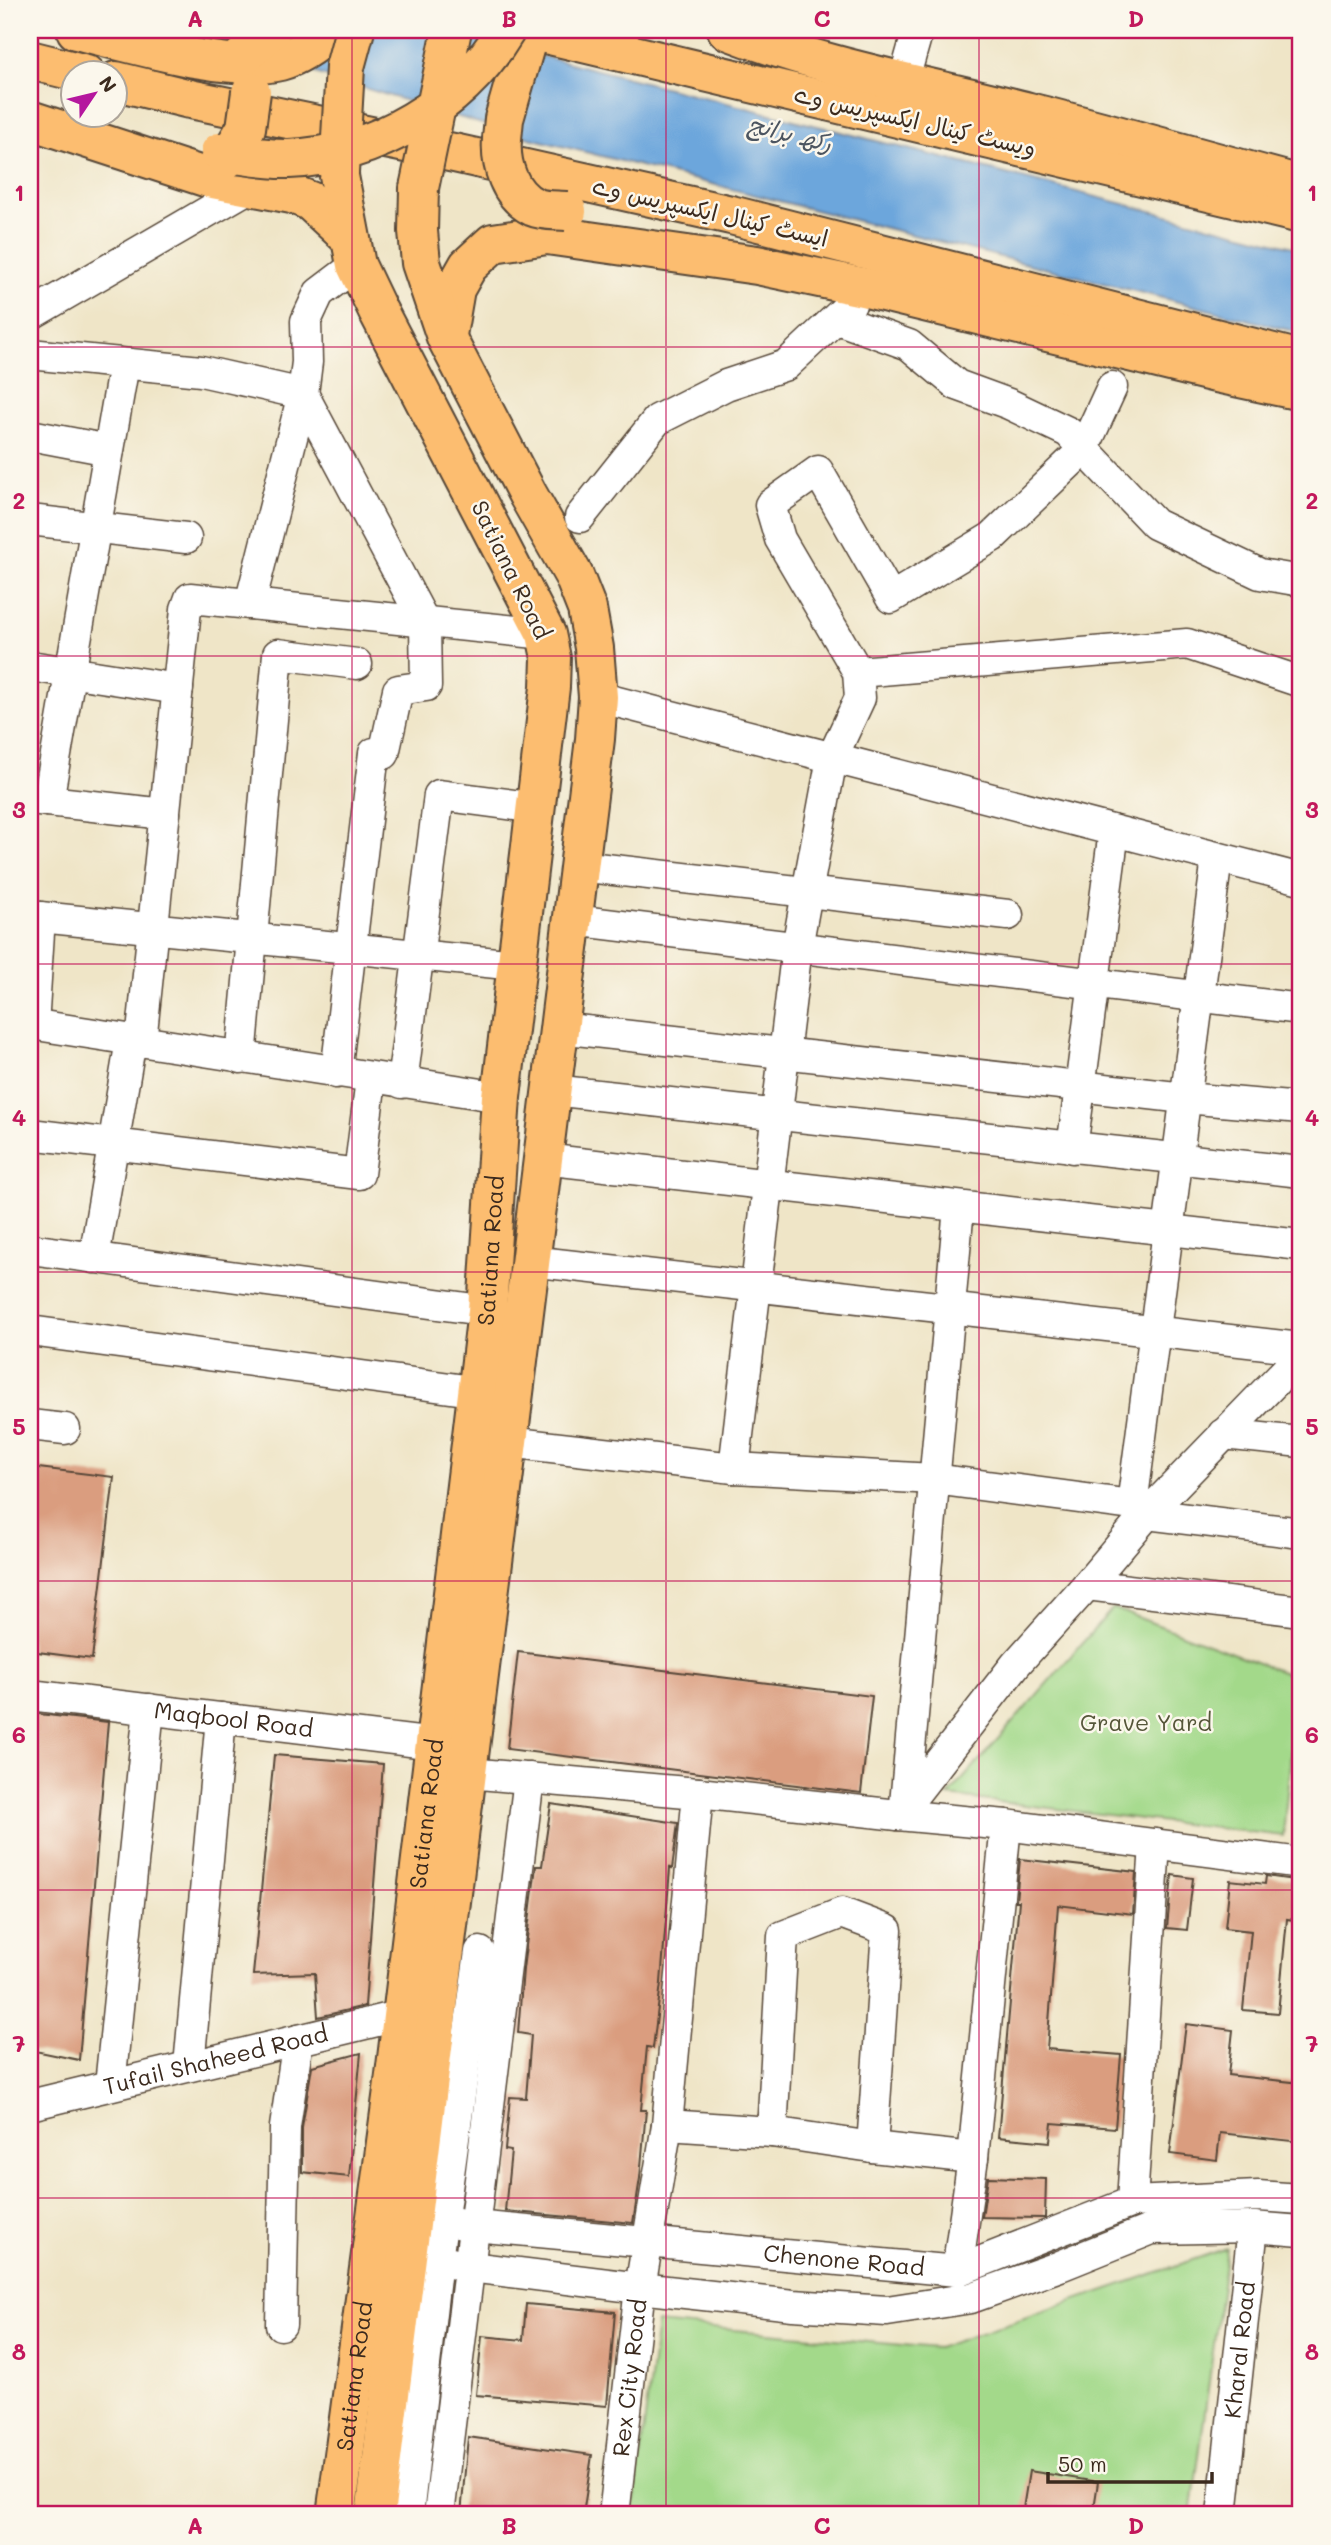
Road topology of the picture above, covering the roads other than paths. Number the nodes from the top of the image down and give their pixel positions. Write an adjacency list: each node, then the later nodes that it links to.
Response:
1 (76, 30): 12 (main road)
2 (271, 30): 12 (main road)
3 (330, 30): 12 (main road)
4 (355, 30): 23 (main road, Satiana Road, bridge)
5 (452, 30): 28 (main road, Satiana Road, bridge)
6 (506, 30): 20 (main road, bridge)
7 (531, 30): 22 (main road, ویسٹ کینال ایکسپریس وے); 24 (main road, bridge)
8 (918, 30): 13 (street)
9 (740, 34): 13 (main road)
10 (30, 60): 11 (main road)
11 (60, 68)
12 (244, 73): 20 (main road, bridge)
13 (903, 83): 21 (main road)
14 (130, 84): 30 (main road, ایسٹ کینال ایکسپریس وے)
15 (30, 104): 16 (main road)
16 (60, 111)
17 (30, 120): 20 (main road)
18 (116, 130): 20 (main road)
19 (30, 134): 20 (street)
20 (216, 168): 23 (main road); 26 (street)
21 (1301, 186)
22 (1301, 214)
23 (353, 251): 34 (street); 43 (main road, Satiana Road)
24 (757, 265): 25 (main road); 28 (main road)
25 (867, 288): 27 (street); 33 (main road)
26 (30, 316)
27 (837, 319): 37 (street); 38 (street)
28 (446, 337): 39 (main road, Satiana Road)
29 (30, 354): 31 (street)
30 (1301, 360)
31 (124, 364): 34 (street); 36 (street)
32 (1112, 387): 37 (street)
33 (1301, 391)
34 (303, 394): 45 (street); 46 (street)
35 (30, 435): 36 (street)
36 (109, 450): 41 (street)
37 (1083, 450): 44 (street); 51 (street)
38 (580, 517)
39 (542, 519): 43 (main road); 54 (main road, Satiana Road)
40 (30, 520): 41 (street)
41 (95, 528): 42 (street); 50 (street)
42 (186, 538)
43 (500, 543): 47 (main road, Satiana Road)
44 (1301, 581)
45 (250, 604): 46 (street); 53 (street)
46 (425, 623): 47 (street); 70 (street)
47 (546, 634): 57 (main road, Satiana Road)
48 (357, 664): 68 (street)
49 (30, 666): 50 (street)
50 (70, 672): 53 (street); 56 (street)
51 (858, 672): 52 (street); 55 (street)
52 (1301, 682)
53 (178, 689): 58 (street)
54 (598, 697): 55 (street); 61 (main road, Satiana Road)
55 (832, 758): 59 (street); 63 (street)
56 (39, 800): 58 (street)
57 (537, 808): 71 (street); 72 (main road, Satiana Road)
58 (165, 814): 67 (street)
59 (1114, 831): 60 (street); 73 (street)
60 (1217, 858): 62 (street); 74 (street)
61 (579, 866): 63 (street); 66 (main road, Satiana Road)
62 (1301, 879)
63 (807, 891): 64 (street); 69 (street)
64 (1008, 915)
65 (35, 916): 67 (street); 76 (street)
66 (573, 919): 69 (street); 77 (main road, Satiana Road)
67 (153, 928): 68 (street); 78 (street)
68 (252, 938): 70 (street); 80 (street)
69 (797, 947): 73 (street); 79 (street)
70 (351, 948): 71 (street); 81 (street)
71 (418, 955): 72 (street); 83 (street)
72 (516, 965): 86 (main road, Satiana Road)
73 (1092, 984): 74 (street); 84 (street)
74 (1199, 997): 75 (street); 87 (street)
75 (1301, 1009)
76 (32, 1025): 78 (street)
77 (559, 1028): 79 (street); 85 (main road, Satiana Road)
78 (136, 1041): 80 (street); 91 (street)
79 (784, 1053): 84 (street); 89 (street)
80 (241, 1058): 81 (street)
81 (336, 1073): 82 (street)
82 (370, 1079): 83 (street); 91 (street)
83 (402, 1083): 86 (street)
84 (1082, 1086): 87 (street); 92 (street)
85 (552, 1090): 89 (street); 93 (main road, Satiana Road)
86 (501, 1097): 105 (main road, Satiana Road)
87 (1185, 1098): 88 (street); 94 (street)
88 (1301, 1108)
89 (777, 1115): 92 (street); 96 (street)
90 (30, 1134): 91 (street)
91 (113, 1144): 101 (street)
92 (1072, 1148): 94 (street)
93 (543, 1159): 96 (street); 102 (main road, Satiana Road)
94 (1177, 1160): 95 (street); 98 (street)
95 (1301, 1172)
96 (769, 1185): 97 (street); 103 (street)
97 (959, 1207): 98 (street); 104 (street)
98 (1168, 1230): 99 (street); 107 (street)
99 (1301, 1245)
100 (30, 1249): 101 (street)
101 (94, 1258): 105 (street)
102 (530, 1261): 103 (street); 114 (main road, Satiana Road)
103 (757, 1287): 104 (street); 116 (street)
104 (950, 1309): 107 (street); 117 (street)
105 (488, 1311): 110 (main road, Satiana Road)
106 (30, 1331): 110 (street)
107 (1155, 1331): 108 (street); 118 (street)
108 (1301, 1348)
109 (1301, 1356): 113 (street)
110 (478, 1392): 125 (main road, Satiana Road)
111 (30, 1425): 112 (street)
112 (65, 1429)
113 (1223, 1434): 115 (street); 118 (street)
114 (508, 1442): 116 (street); 126 (main road, Satiana Road)
115 (1301, 1442)
116 (734, 1468): 117 (street)
117 (934, 1479): 118 (street); 129 (street)
118 (1139, 1509): 119 (street); 120 (street)
119 (1301, 1533)
120 (1087, 1585): 121 (street); 129 (street)
121 (1301, 1611)
122 (30, 1695): 123 (street, Maqbool Road)
123 (149, 1709): 124 (street, Maqbool Road); 137 (street)
124 (220, 1718): 125 (street, Maqbool Road); 136 (street)
125 (435, 1744): 134 (main road, Satiana Road)
126 (468, 1773): 127 (street); 145 (main road, Satiana Road)
127 (529, 1778): 128 (street); 146 (street)
128 (698, 1793): 129 (street); 139 (street, Rex City Road)
129 (901, 1810): 130 (street)
130 (1006, 1825): 131 (street); 142 (street)
131 (1155, 1844): 132 (street); 144 (street)
132 (1301, 1863)
133 (480, 1952): 145 (street)
134 (402, 2015): 135 (street, Tufail Shaheed Road); 145 (main road, Satiana Road)
135 (298, 2040): 136 (street, Tufail Shaheed Road); 154 (street)
136 (189, 2066): 137 (street, Tufail Shaheed Road)
137 (110, 2085): 138 (street, Tufail Shaheed Road)
138 (30, 2105)
139 (667, 2125): 140 (street); 149 (street, Rex City Road)
140 (772, 2132): 141 (street); 141 (street)
141 (872, 2147): 142 (street)
142 (973, 2158): 152 (street)
143 (1301, 2199): 144 (street, Chenone Road)
144 (1132, 2203): 152 (street, Chenone Road)
145 (412, 2214): 146 (street, Chenone Road); 150 (main road, Satiana Road)
146 (474, 2225): 149 (street, Chenone Road); 151 (street)
147 (1253, 2227): 148 (street, Chenone Road); 153 (street, Chenone Road); 160 (street, Kharal Road)
148 (1301, 2231)
149 (648, 2242): 152 (street, Chenone Road); 153 (street, Rex City Road)
150 (405, 2255): 151 (street, Chenone Road); 155 (main road, Satiana Road); 156 (main road, Satiana Road); 157 (street)
151 (470, 2267): 153 (street, Chenone Road); 158 (street)
152 (957, 2271)
153 (640, 2288): 159 (street, Rex City Road)
154 (281, 2325)
155 (336, 2515)
156 (375, 2515)
157 (408, 2515)
158 (439, 2515)
159 (614, 2515)
160 (1222, 2515)

